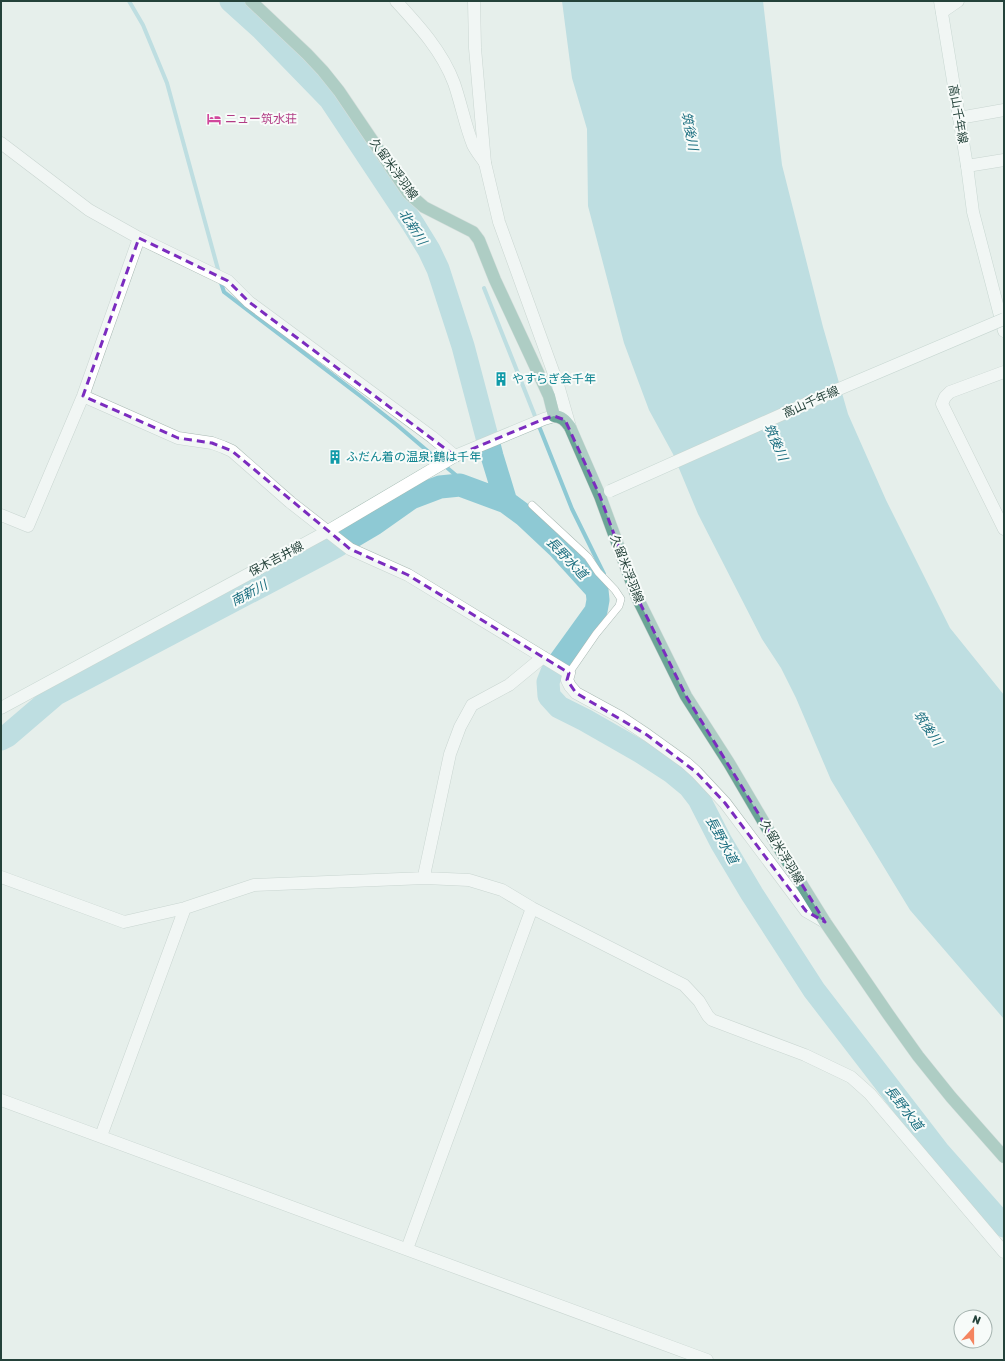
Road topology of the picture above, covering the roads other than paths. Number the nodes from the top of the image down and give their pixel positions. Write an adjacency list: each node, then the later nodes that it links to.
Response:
1 (251, 1): 17 (main road, 久留米浮羽線)
2 (396, 1): 10 (street)
3 (474, 1): 10 (street)
4 (958, 1): 5 (street)
5 (941, 7): 7 (street, 高山千年線)
6 (1004, 110): 7 (street)
7 (959, 118): 11 (street, 高山千年線)
8 (1, 144): 12 (street)
9 (1004, 160): 11 (street)
10 (485, 163): 18 (street)
11 (967, 166): 14 (street, 高山千年線)
12 (139, 238): 16 (street); 19 (street)
13 (1004, 319): 20 (street, 高山千年線, bridge)
14 (1004, 331)
15 (1004, 372): 23 (street)
16 (83, 396): 22 (street); 24 (street)
17 (549, 417): 18 (main road, 久留米浮羽線); 19 (street, 保木吉井線)
18 (570, 427): 20 (main road, 久留米浮羽線)
19 (452, 458): 24 (street, 保木吉井線)
20 (605, 494): 32 (main road, 久留米浮羽線)
21 (532, 505): 26 (lane)
22 (1, 515)
23 (1004, 529)
24 (331, 534): 25 (street); 27 (street, 保木吉井線)
25 (545, 658): 26 (street); 29 (street)
26 (569, 673): 32 (street)
27 (1, 708)
28 (1, 877): 30 (street)
29 (425, 878): 30 (street); 31 (street)
30 (184, 908): 34 (street)
31 (532, 908): 36 (street); 37 (street)
32 (825, 922): 35 (main road, 久留米浮羽線)
33 (1, 1100): 34 (street)
34 (101, 1136): 36 (street)
35 (1004, 1157)
36 (407, 1249): 38 (street)
37 (1004, 1252)
38 (707, 1360)

